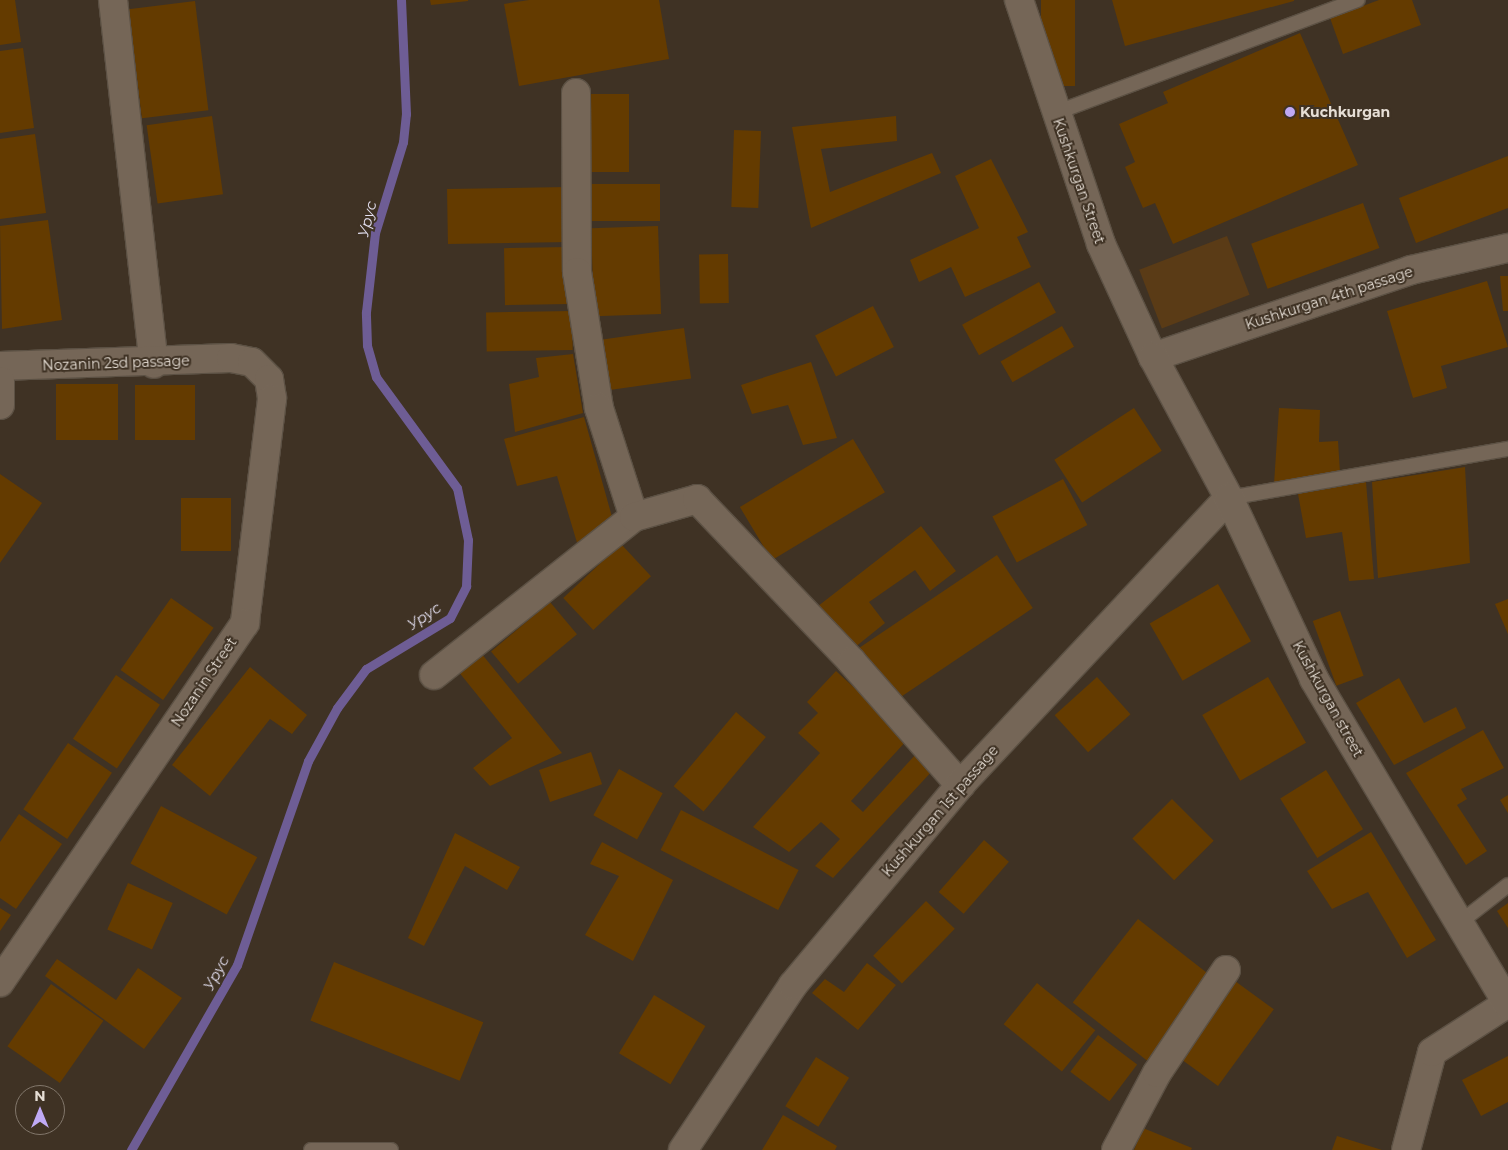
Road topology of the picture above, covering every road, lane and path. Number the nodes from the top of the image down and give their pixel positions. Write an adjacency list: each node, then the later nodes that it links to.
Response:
1 (113, 0): 9 (street)
2 (1018, 0): 5 (street, Kushkurgan Street)
3 (1358, 0): 5 (lane)
4 (576, 93): 15 (street)
5 (1055, 113): 7 (street, Kushkurgan Street)
6 (1508, 248): 7 (street, Kushkurgan 4th passage)
7 (1153, 357): 14 (street, Kushkurgan street)
8 (231, 358): 9 (street, Nozanin 2sd passage); 21 (street, Nozanin Street)
9 (154, 364): 10 (street, Nozanin 2sd passage)
10 (0, 366)
11 (0, 381): 12 (street)
12 (0, 405)
13 (1508, 449): 14 (lane)
14 (1229, 498): 17 (street, Kushkurgan 1st passage); 19 (street, Kushkurgan street)
15 (634, 517): 16 (street); 17 (street)
16 (434, 675)
17 (960, 785): 25 (street, Kushkurgan 1st passage)
18 (1508, 885): 19 (lane)
19 (1458, 924): 22 (street, Kushkurgan street)
20 (1226, 970): 26 (street)
21 (0, 982)
22 (1508, 1003): 27 (street)
23 (311, 1150): 24 (lane)
24 (391, 1150)
25 (683, 1150)
26 (1116, 1150)
27 (1406, 1150)

